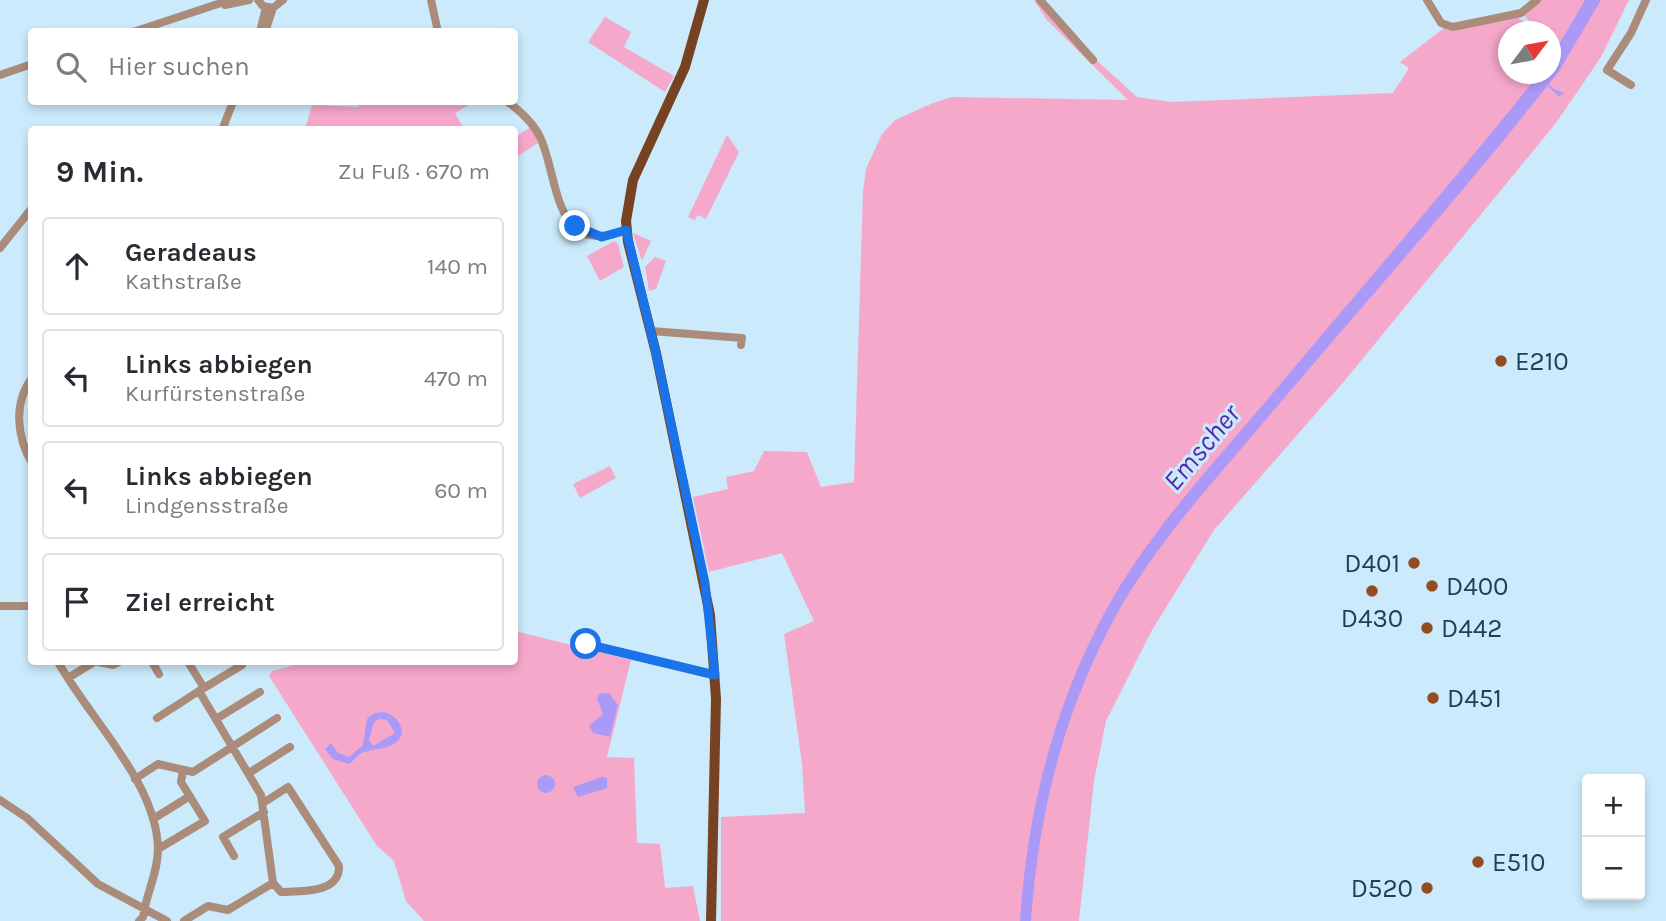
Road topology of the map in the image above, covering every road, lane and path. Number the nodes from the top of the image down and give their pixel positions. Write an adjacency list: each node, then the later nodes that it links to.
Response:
1 (230, 0): 12 (street)
2 (249, 0): 12 (street)
3 (258, 0): 11 (street)
4 (283, 0): 11 (street)
5 (431, 0): 15 (street)
6 (704, 0): 24 (main road)
7 (1040, 0): 16 (street)
8 (1427, 0): 9 (street)
9 (1537, 0)
10 (1646, 0): 19 (street)
11 (270, 7): 14 (street)
12 (202, 11): 13 (street)
13 (147, 28)
14 (264, 28)
15 (437, 28)
16 (1093, 60)
17 (28, 65): 18 (street)
18 (0, 75)
19 (1631, 85)
20 (232, 105): 22 (street)
21 (512, 105): 24 (street)
22 (224, 126)
23 (28, 213): 25 (street)
24 (626, 230): 26 (main road)
25 (0, 248)
26 (651, 331): 27 (street); 39 (main road)
27 (741, 345)
28 (28, 388): 29 (street)
29 (28, 455)
30 (0, 606): 31 (street)
31 (28, 606)
32 (586, 644): 39 (street)
33 (60, 665): 40 (street)
34 (89, 665): 40 (street)
35 (154, 665): 38 (street)
36 (190, 665): 41 (street)
37 (242, 665): 41 (street)
38 (159, 674)
39 (715, 675): 62 (main road)
40 (68, 678): 50 (street)
41 (202, 690): 43 (street); 45 (street)
42 (260, 692): 45 (street)
43 (157, 718)
44 (276, 718): 46 (street)
45 (216, 719): 46 (street)
46 (233, 746): 48 (street); 49 (street)
47 (290, 747): 49 (street)
48 (183, 770): 50 (street); 51 (street)
49 (249, 773): 53 (street)
50 (135, 779): 54 (street)
51 (190, 796): 54 (street); 55 (street)
52 (0, 800): 58 (street)
53 (263, 808): 56 (street); 57 (street); 57 (street)
54 (153, 819): 55 (street)
55 (158, 849): 58 (street)
56 (234, 856)
57 (272, 883): 61 (street)
58 (144, 909): 59 (street); 60 (street)
59 (139, 921)
60 (167, 921)
61 (184, 921)
62 (711, 921)

